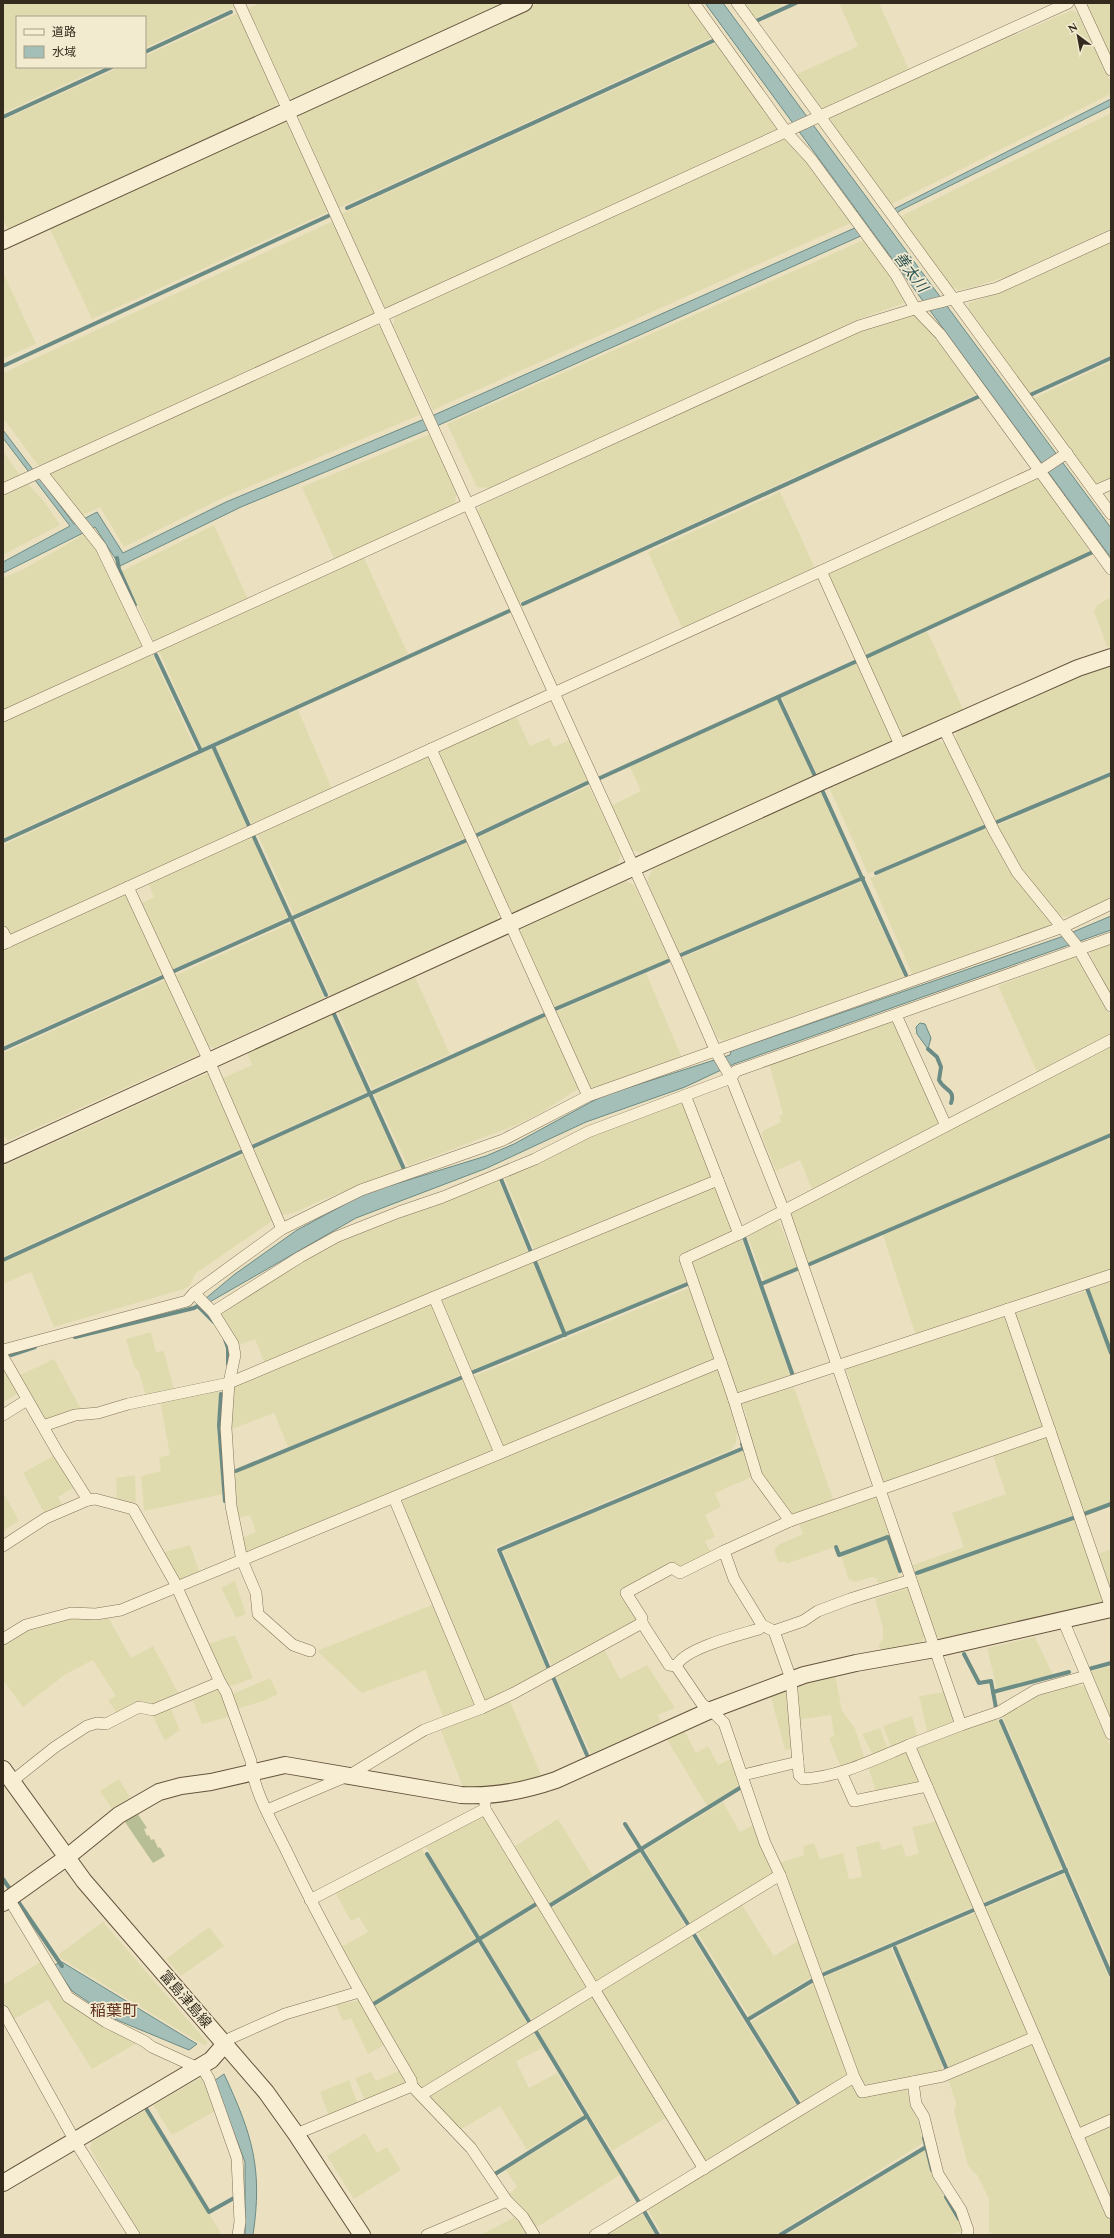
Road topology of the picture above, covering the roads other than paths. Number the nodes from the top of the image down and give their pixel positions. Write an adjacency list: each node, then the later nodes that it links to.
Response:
1 (239, 3): 8 (street)
2 (524, 3): 8 (street)
3 (694, 3): 10 (street)
4 (737, 3): 9 (street)
5 (1068, 3): 9 (street)
6 (1080, 3): 7 (street)
7 (1111, 70)
8 (289, 110): 12 (street); 15 (street)
9 (819, 118): 10 (street); 13 (street)
10 (789, 132): 14 (street); 15 (street)
11 (1111, 236): 13 (street)
12 (3, 241)
13 (953, 300): 14 (street); 16 (street)
14 (918, 308): 17 (street); 22 (street)
15 (382, 317): 18 (street); 22 (street)
16 (1065, 454): 17 (street); 21 (street)
17 (1041, 470): 24 (street); 25 (street)
18 (40, 473): 20 (street); 26 (street)
19 (1111, 484): 21 (street)
20 (3, 489)
21 (1095, 491): 23 (street)
22 (468, 505): 26 (street); 28 (street)
23 (1111, 514)
24 (1111, 569)
25 (821, 570): 28 (street); 31 (street)
26 (150, 649): 29 (street)
27 (1111, 657): 30 (street)
28 (554, 693): 32 (street); 33 (street)
29 (3, 716)
30 (944, 729): 31 (street); 37 (street)
31 (902, 747): 33 (street)
32 (431, 749): 34 (street); 36 (street)
33 (633, 868): 36 (street); 45 (street)
34 (128, 887): 40 (street); 46 (street)
35 (1111, 904): 37 (street)
36 (510, 924): 46 (street); 49 (street)
37 (1064, 928): 41 (street); 45 (street)
38 (3, 932): 40 (street)
39 (1111, 938): 41 (street)
40 (5, 943)
41 (1078, 948): 42 (street); 43 (street)
42 (1111, 1006)
43 (896, 1015): 47 (street); 50 (street)
44 (1111, 1040): 50 (street)
45 (716, 1052): 47 (street); 49 (street)
46 (209, 1061): 51 (street); 54 (street)
47 (729, 1074): 48 (street); 53 (street)
48 (685, 1095): 52 (street); 59 (street)
49 (588, 1096): 54 (street)
50 (946, 1126): 53 (street)
51 (3, 1155)
52 (718, 1180): 55 (street); 58 (street)
53 (784, 1210): 55 (street); 64 (street)
54 (282, 1229): 57 (street)
55 (739, 1234): 63 (street)
56 (1111, 1275): 60 (street)
57 (196, 1295): 59 (street); 61 (street)
58 (434, 1297): 65 (street); 71 (street)
59 (211, 1309): 65 (street)
60 (1008, 1309): 64 (street); 70 (street)
61 (3, 1350)
62 (3, 1357): 66 (street)
63 (721, 1362): 67 (street); 71 (street)
64 (836, 1366): 67 (street); 72 (street)
65 (229, 1383): 69 (street); 78 (street)
66 (27, 1400): 68 (street); 69 (street)
67 (734, 1400): 75 (street)
68 (3, 1414)
69 (43, 1426): 74 (street)
70 (1050, 1430): 72 (street); 81 (street)
71 (500, 1453): 73 (street)
72 (880, 1490): 75 (street); 79 (street)
73 (394, 1498): 78 (street); 93 (street)
74 (88, 1500): 76 (street); 80 (street)
75 (790, 1521): 77 (street)
76 (3, 1546)
77 (724, 1551): 83 (street); 84 (street)
78 (242, 1560): 80 (street); 88 (street)
79 (911, 1580): 85 (street); 87 (street)
80 (176, 1588): 86 (street); 92 (street)
81 (1111, 1608): 82 (street)
82 (1063, 1620): 87 (street); 90 (street)
83 (642, 1623): 89 (street); 93 (street)
84 (762, 1624): 85 (street); 89 (street)
85 (774, 1631): 91 (street)
86 (3, 1639)
87 (935, 1649): 91 (street); 95 (street)
88 (310, 1651)
89 (676, 1666): 94 (street)
90 (1086, 1676): 95 (street); 96 (street)
91 (791, 1679): 94 (street); 98 (street)
92 (220, 1682): 100 (street); 101 (street)
93 (482, 1708): 102 (street)
94 (711, 1710): 103 (street); 105 (street)
95 (960, 1725): 97 (street)
96 (1111, 1734)
97 (909, 1745): 99 (street); 104 (street)
98 (798, 1762): 99 (street); 103 (street)
99 (841, 1772): 104 (street)
100 (251, 1773): 102 (street); 106 (street); 107 (street)
101 (7, 1775): 107 (street, 富島津島線)
102 (350, 1775): 105 (street); 106 (street)
103 (743, 1775): 108 (street)
104 (927, 1786): 114 (street)
105 (485, 1803): 110 (street); 111 (street)
106 (267, 1810): 110 (street)
107 (66, 1858): 109 (street); 115 (street, 富島津島線)
108 (780, 1875): 111 (street); 117 (street)
109 (11, 1898): 116 (street)
110 (310, 1900): 112 (street)
111 (594, 1989): 120 (street); 125 (street)
112 (359, 1992): 115 (street); 119 (street)
113 (3, 2011): 124 (street)
114 (1035, 2037): 118 (street); 123 (street)
115 (225, 2044): 116 (street); 122 (street, 富島津島線)
116 (200, 2067): 124 (street); 130 (street)
117 (854, 2077): 118 (street); 125 (street)
118 (913, 2082): 135 (street)
119 (412, 2086): 120 (street); 122 (street)
120 (420, 2095): 127 (street)
121 (1111, 2120): 123 (street)
122 (296, 2134): 131 (street, 富島津島線)
123 (1077, 2135): 128 (street)
124 (75, 2141): 126 (street); 129 (street)
125 (704, 2169): 134 (street)
126 (3, 2183)
127 (507, 2201): 132 (street); 133 (street)
128 (1111, 2213)
129 (134, 2235)
130 (238, 2235)
131 (362, 2235)
132 (427, 2235)
133 (534, 2235)
134 (595, 2235)
135 (967, 2235)

